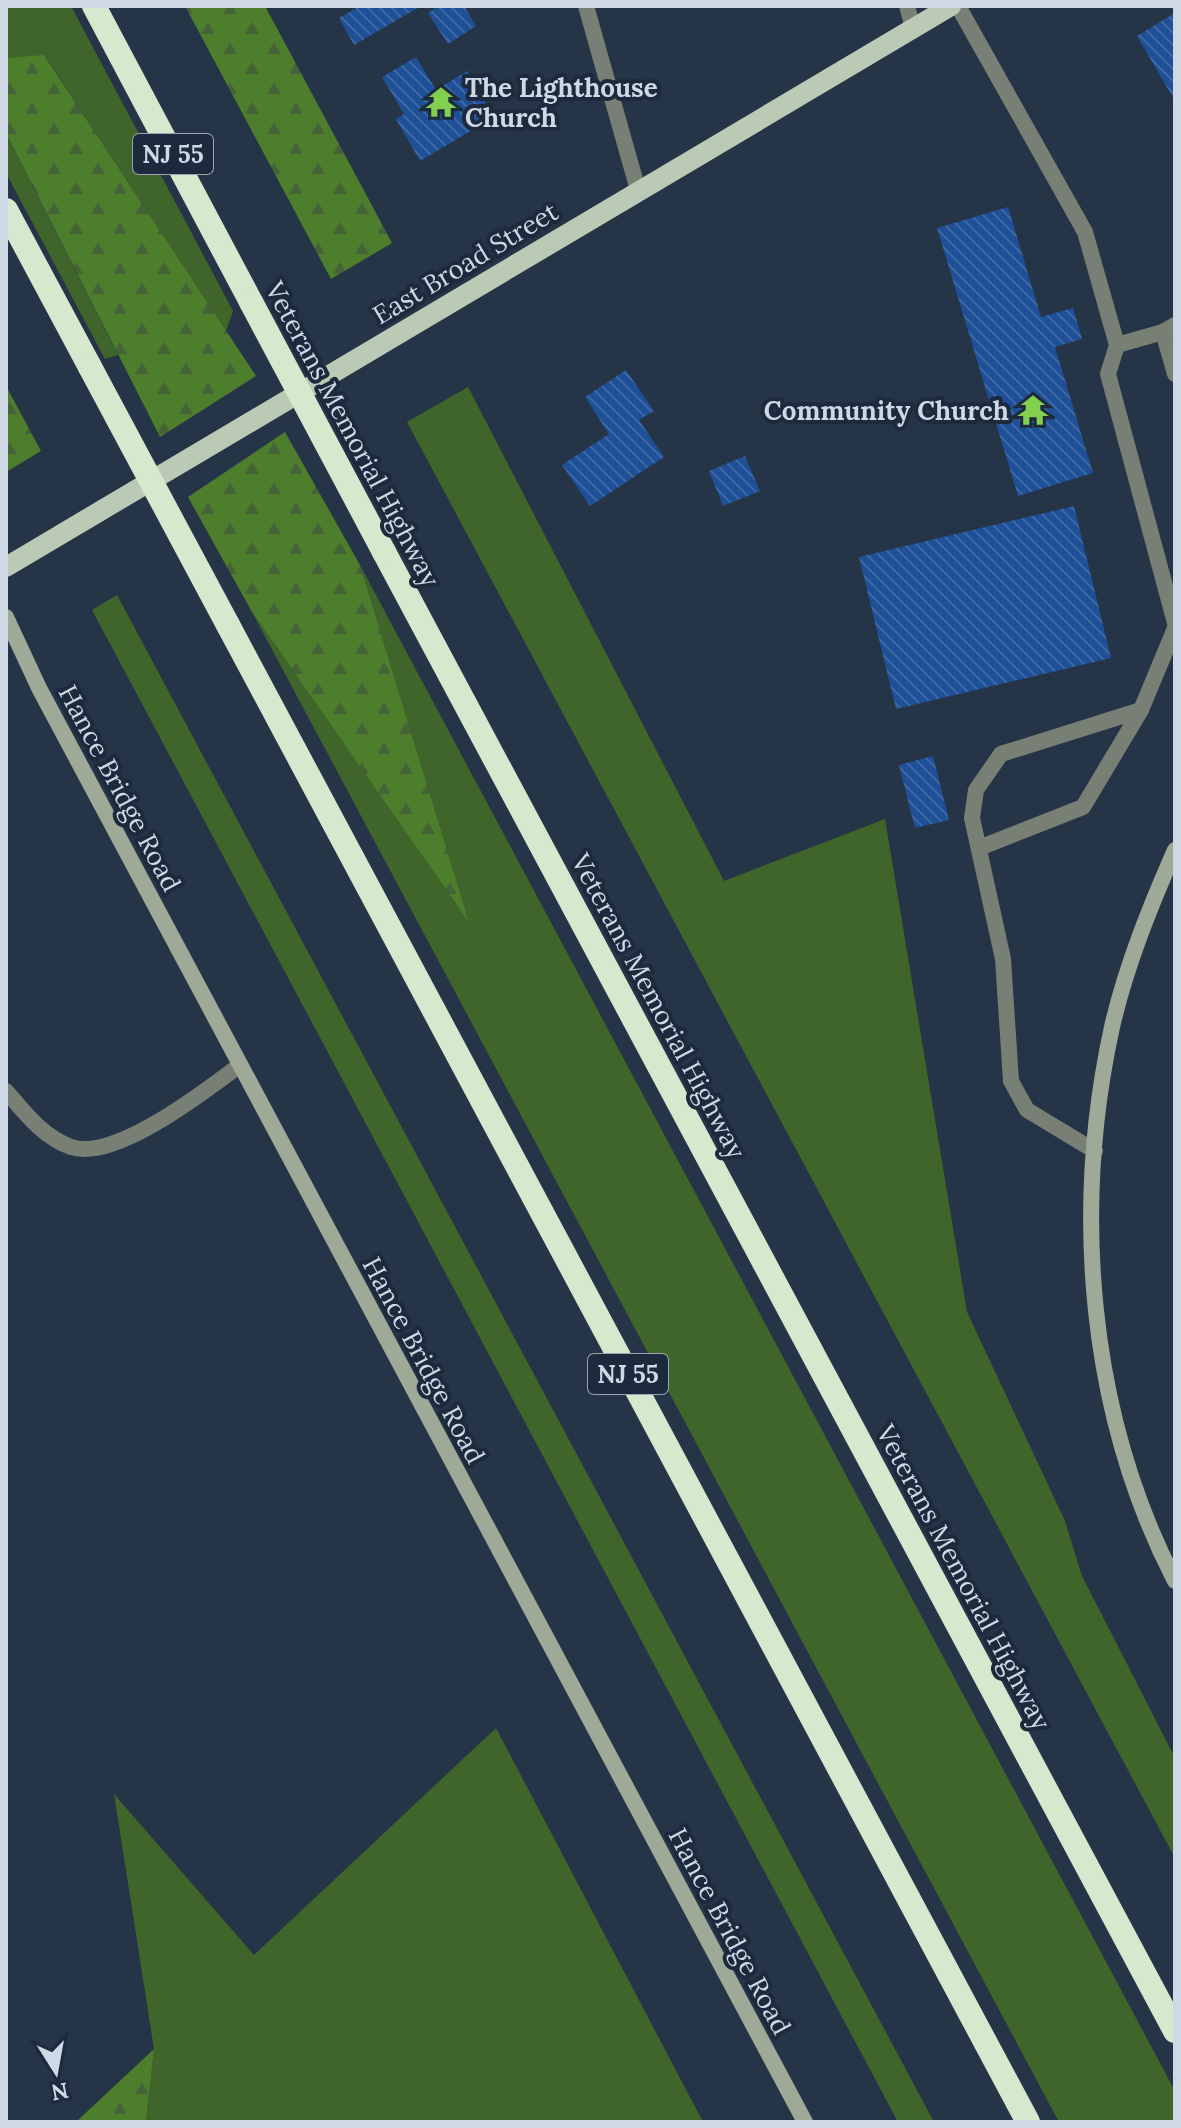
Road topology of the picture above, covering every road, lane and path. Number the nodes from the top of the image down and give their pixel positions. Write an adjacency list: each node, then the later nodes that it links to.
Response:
1 (94, 6): 22 (highway, Veterans Memorial Highway / NJ 55, bridge)
2 (586, 6): 7 (street)
3 (907, 6): 6 (street)
4 (951, 6): 6 (main road, East Broad Street)
5 (958, 6): 10 (street)
6 (913, 28): 7 (main road, East Broad Street)
7 (638, 190): 12 (main road, East Broad Street)
8 (6, 210): 24 (highway, NJ 55, bridge)
9 (1169, 329): 10 (street); 11 (street)
10 (1117, 345): 14 (street)
11 (1175, 374)
12 (6, 567)
13 (6, 617): 18 (street, Hance Bridge Road)
14 (1175, 625): 15 (street)
15 (1141, 710): 16 (street); 16 (street)
16 (979, 848): 20 (street)
17 (1175, 850): 20 (street)
18 (240, 1065): 19 (street); 23 (street, Hance Bridge Road)
19 (6, 1091)
20 (1095, 1151): 21 (street)
21 (1175, 1581)
22 (1175, 2031)
23 (805, 2122)
24 (1028, 2122)

